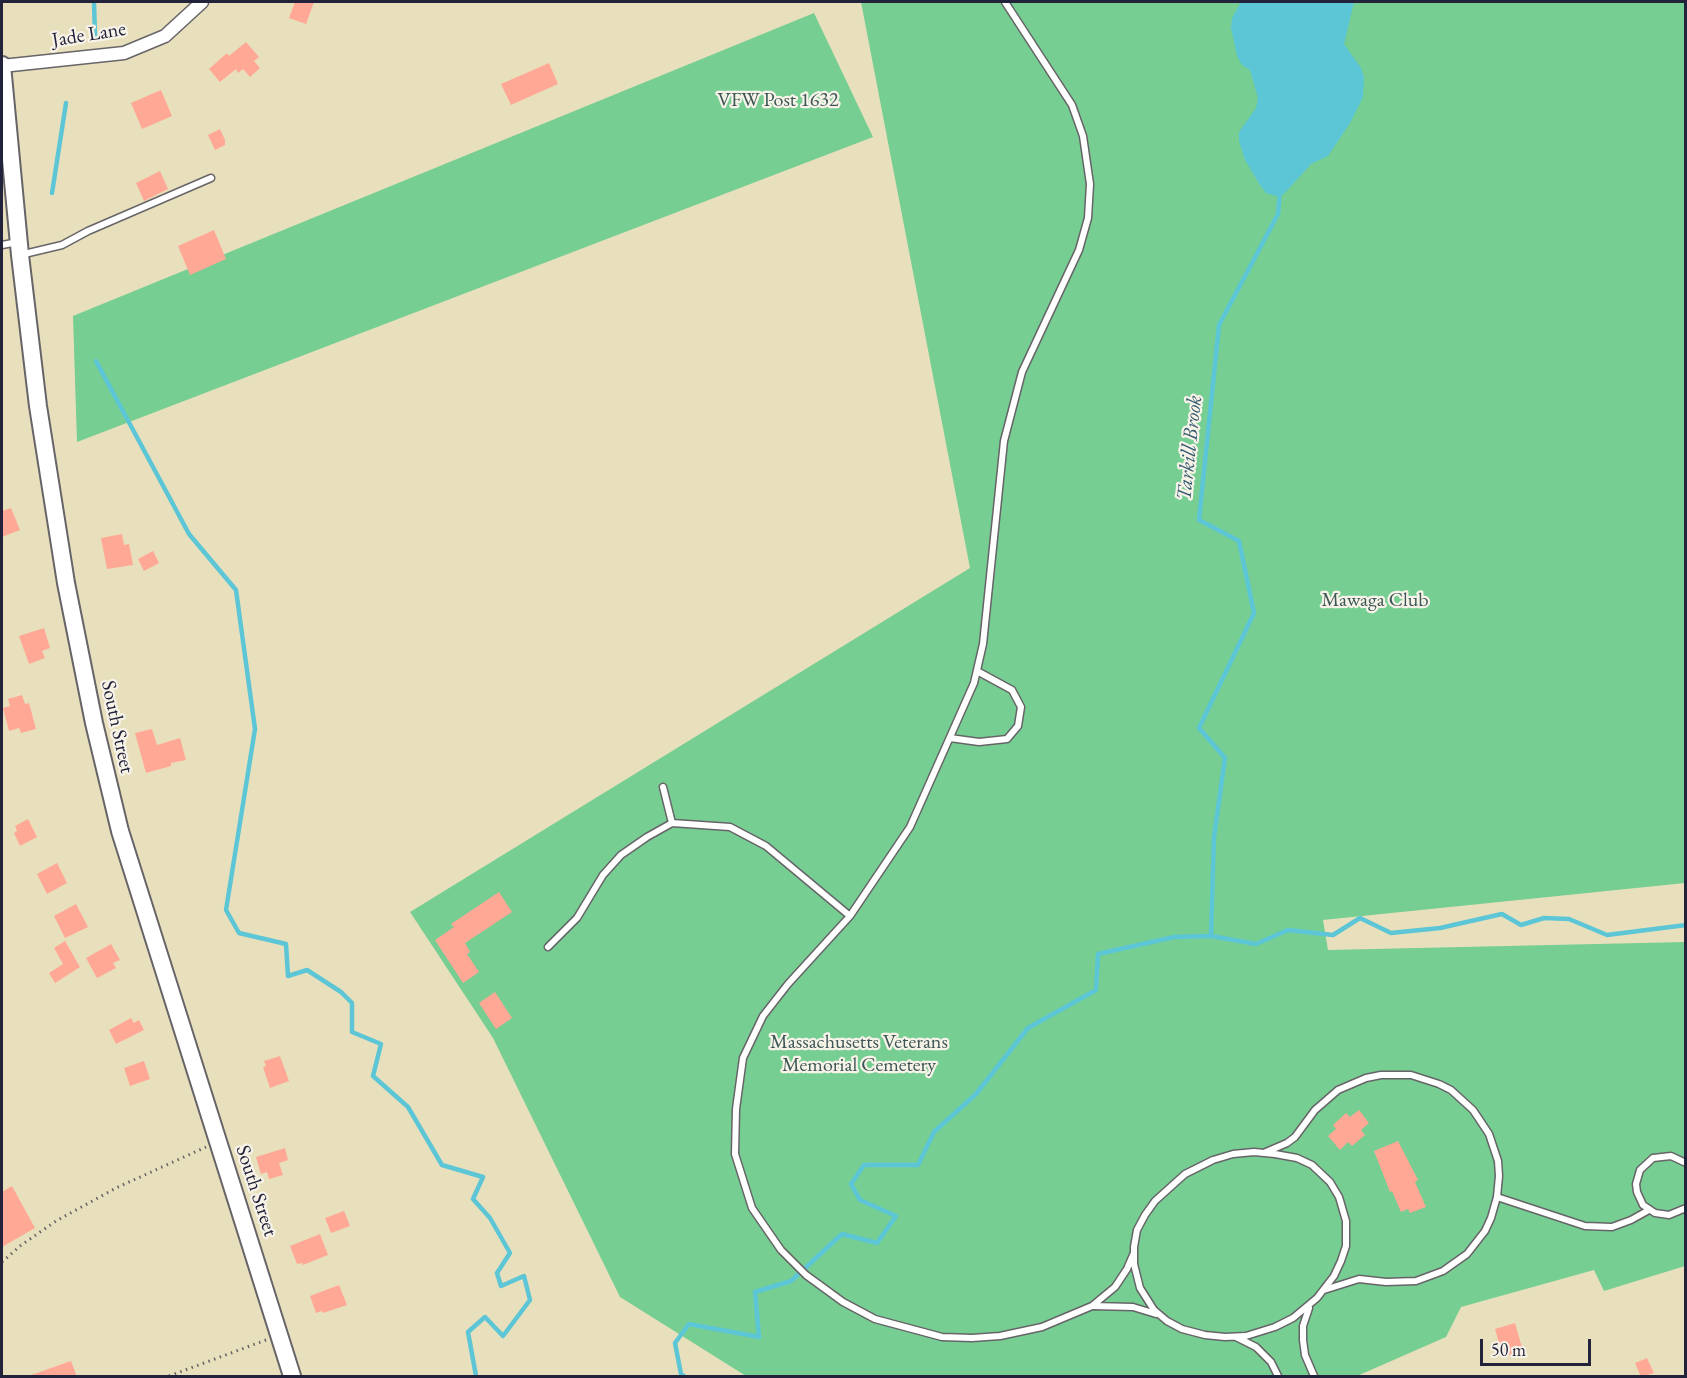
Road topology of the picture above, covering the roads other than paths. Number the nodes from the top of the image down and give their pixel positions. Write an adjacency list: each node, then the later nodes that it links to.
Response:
1 (202, 2): 3 (street, Jade Lane)
2 (1005, 2): 6 (lane)
3 (2, 66): 5 (street, South Street)
4 (212, 178): 5 (lane)
5 (13, 247): 23 (street, South Street)
6 (977, 671): 7 (lane); 7 (lane)
7 (950, 738): 10 (lane)
8 (663, 787): 9 (lane)
9 (672, 823): 10 (lane); 11 (lane)
10 (850, 916): 20 (lane)
11 (548, 946)
12 (1264, 1152): 14 (lane); 17 (lane); 18 (lane)
13 (1686, 1163): 16 (lane)
14 (1497, 1197): 16 (lane); 18 (lane)
15 (1686, 1208): 16 (lane)
16 (1648, 1210)
17 (1133, 1255): 20 (lane); 21 (lane)
18 (1324, 1290): 19 (lane)
19 (1310, 1305): 22 (lane); 25 (lane)
20 (1092, 1306): 21 (lane)
21 (1160, 1316): 22 (lane)
22 (1236, 1337): 24 (lane)
23 (292, 1377)
24 (1278, 1377)
25 (1314, 1377)

